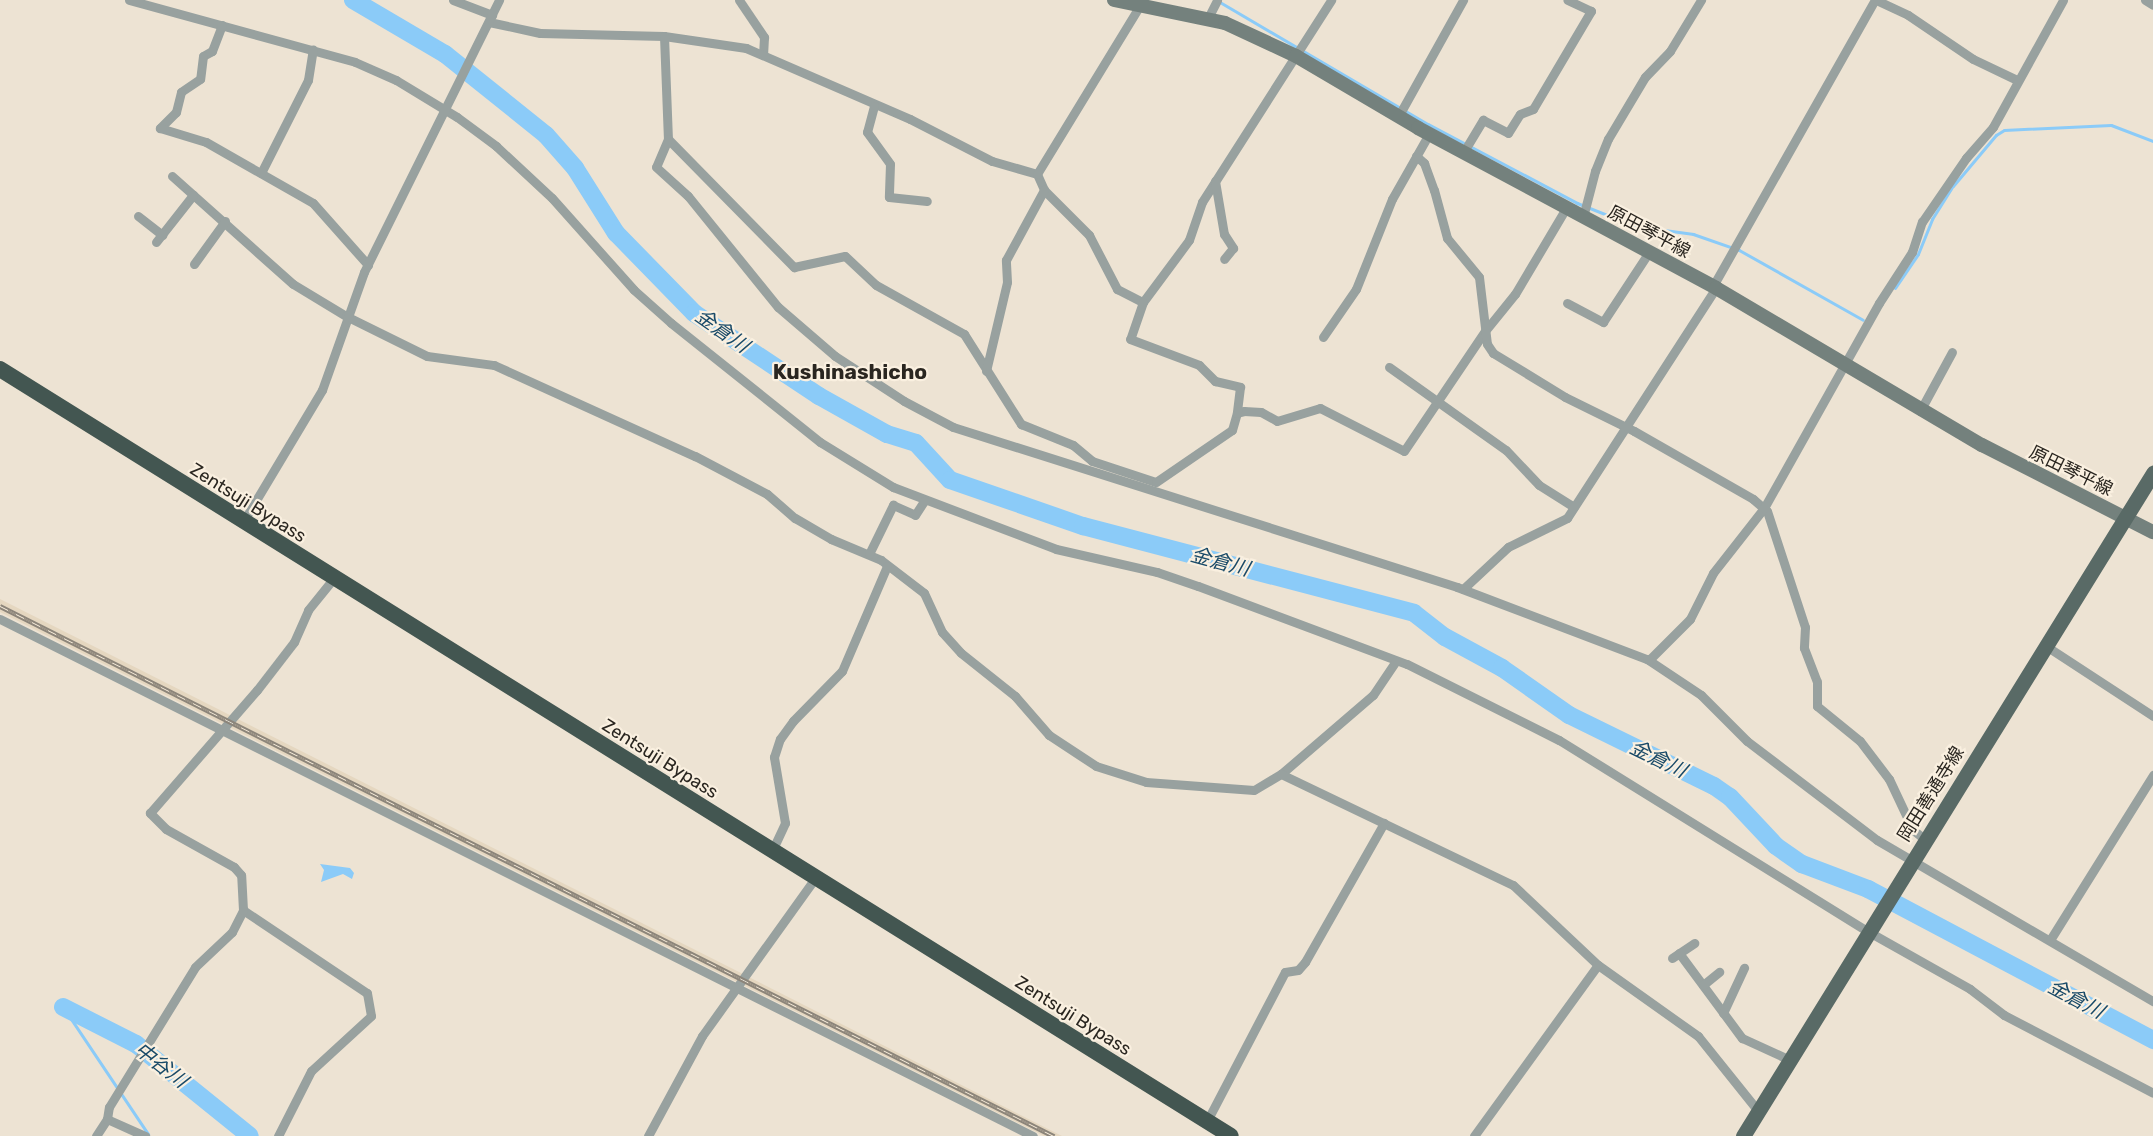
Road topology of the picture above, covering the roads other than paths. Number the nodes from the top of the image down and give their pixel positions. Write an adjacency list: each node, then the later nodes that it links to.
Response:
1 (129, 0): 18 (street)
2 (453, 0): 16 (street)
3 (499, 0): 16 (street)
4 (739, 0): 22 (street)
5 (1114, 0): 15 (main road, 原田琴平線)
6 (1331, 0): 21 (street)
7 (1463, 0): 26 (street)
8 (1567, 0): 29 (street)
9 (1701, 0): 39 (street)
10 (1875, 0): 23 (street); 46 (street)
11 (2063, 0): 23 (street)
12 (2145, 0): 14 (street)
13 (1216, 2): 17 (street)
14 (2153, 5)
15 (1140, 6): 17 (main road, 原田琴平線); 32 (street)
16 (490, 18): 19 (street); 25 (street)
17 (1208, 18): 21 (main road, 原田琴平線)
18 (222, 26): 20 (street); 31 (street)
19 (664, 36): 22 (street); 28 (street)
20 (313, 49): 25 (street); 31 (street)
21 (1300, 50): 26 (main road, 原田琴平線); 34 (street)
22 (763, 55): 24 (street)
23 (2017, 80): 54 (street)
24 (874, 106): 32 (street); 37 (street)
25 (446, 110): 45 (street); 65 (street)
26 (1401, 111): 27 (main road, 原田琴平線)
27 (1429, 134): 29 (main road, 原田琴平線); 30 (street)
28 (668, 139): 57 (street); 63 (street)
29 (1466, 147): 38 (main road, 原田琴平線)
30 (1416, 156): 50 (street); 51 (street)
31 (261, 173): 45 (street)
32 (1037, 174): 35 (street)
33 (172, 176): 36 (street)
34 (1215, 182): 43 (street); 47 (street)
35 (1044, 190): 47 (street); 57 (street)
36 (193, 195): 40 (street); 41 (street)
37 (927, 201)
38 (1566, 208): 39 (main road, 原田琴平線); 50 (street)
39 (1585, 210): 42 (main road, 原田琴平線)
40 (138, 216)
41 (225, 221): 44 (street); 49 (street)
42 (1649, 252): 46 (main road, 原田琴平線); 48 (street)
43 (1224, 259)
44 (194, 264)
45 (368, 265): 49 (street)
46 (1715, 287): 54 (main road, 原田琴平線); 62 (street)
47 (1143, 302): 60 (street)
48 (1567, 303)
49 (346, 316): 69 (street); 71 (street)
50 (1485, 331): 58 (street); 62 (street)
51 (1323, 337)
52 (1952, 352): 59 (street)
53 (0, 358): 61 (highway, Zentsuji Bypass)
54 (1845, 366): 59 (main road, 原田琴平線); 67 (street)
55 (1389, 367): 58 (street)
56 (0, 369): 61 (highway, Zentsuji Bypass)
57 (986, 371): 63 (street)
58 (1438, 402): 60 (street); 66 (street)
59 (1920, 411): 68 (main road, 原田琴平線)
60 (1237, 413): 63 (street)
61 (69, 416): 69 (highway, Zentsuji Bypass)
62 (1626, 427): 66 (street); 67 (street)
63 (1090, 465): 74 (street)
64 (2153, 473): 68 (main road, 岡田善通寺線)
65 (924, 501): 71 (street); 89 (street)
66 (1574, 507): 74 (street)
67 (1764, 508): 77 (street); 84 (street)
68 (2126, 517): 70 (main road, 原田琴平線); 76 (main road, 岡田善通寺線)
69 (243, 522): 73 (highway, Zentsuji Bypass)
70 (2153, 532)
71 (869, 554): 72 (street)
72 (887, 566): 81 (street); 85 (street)
73 (333, 579): 80 (street); 85 (highway, Zentsuji Bypass)
74 (1463, 589): 77 (street)
75 (0, 619): 80 (street)
76 (2046, 646): 79 (street); 84 (main road, 岡田善通寺線)
77 (1649, 660): 86 (street)
78 (1395, 662): 81 (street)
79 (2153, 716)
80 (223, 730): 88 (street); 96 (street)
81 (1281, 774): 83 (street)
82 (2153, 775): 90 (street)
83 (1384, 824): 92 (street); 103 (street)
84 (1926, 840): 86 (main road, 岡田善通寺線)
85 (772, 851): 87 (highway, Zentsuji Bypass)
86 (1911, 864): 89 (main road, 岡田善通寺線); 90 (street)
87 (815, 878): 96 (street); 103 (highway, Zentsuji Bypass)
88 (243, 909): 102 (street); 106 (street)
89 (1869, 932): 99 (main road, 岡田善通寺線); 100 (street)
90 (2050, 940): 97 (street)
91 (1694, 943): 95 (street)
92 (1598, 965): 101 (street); 110 (street)
93 (1744, 968): 98 (street)
94 (1719, 972): 95 (street)
95 (1703, 985): 98 (street)
96 (735, 986): 107 (street); 108 (street)
97 (2153, 1001)
98 (1724, 1013): 99 (street)
99 (1790, 1060): 101 (main road, 岡田善通寺線)
100 (2153, 1094)
101 (1758, 1111): 111 (main road, 岡田善通寺線)
102 (107, 1119): 104 (street); 105 (street)
103 (1208, 1121): 109 (highway, Zentsuji Bypass)
104 (96, 1136)
105 (146, 1136)
106 (278, 1136)
107 (648, 1136)
108 (1033, 1136)
109 (1231, 1136)
110 (1474, 1136)
111 (1743, 1136)

